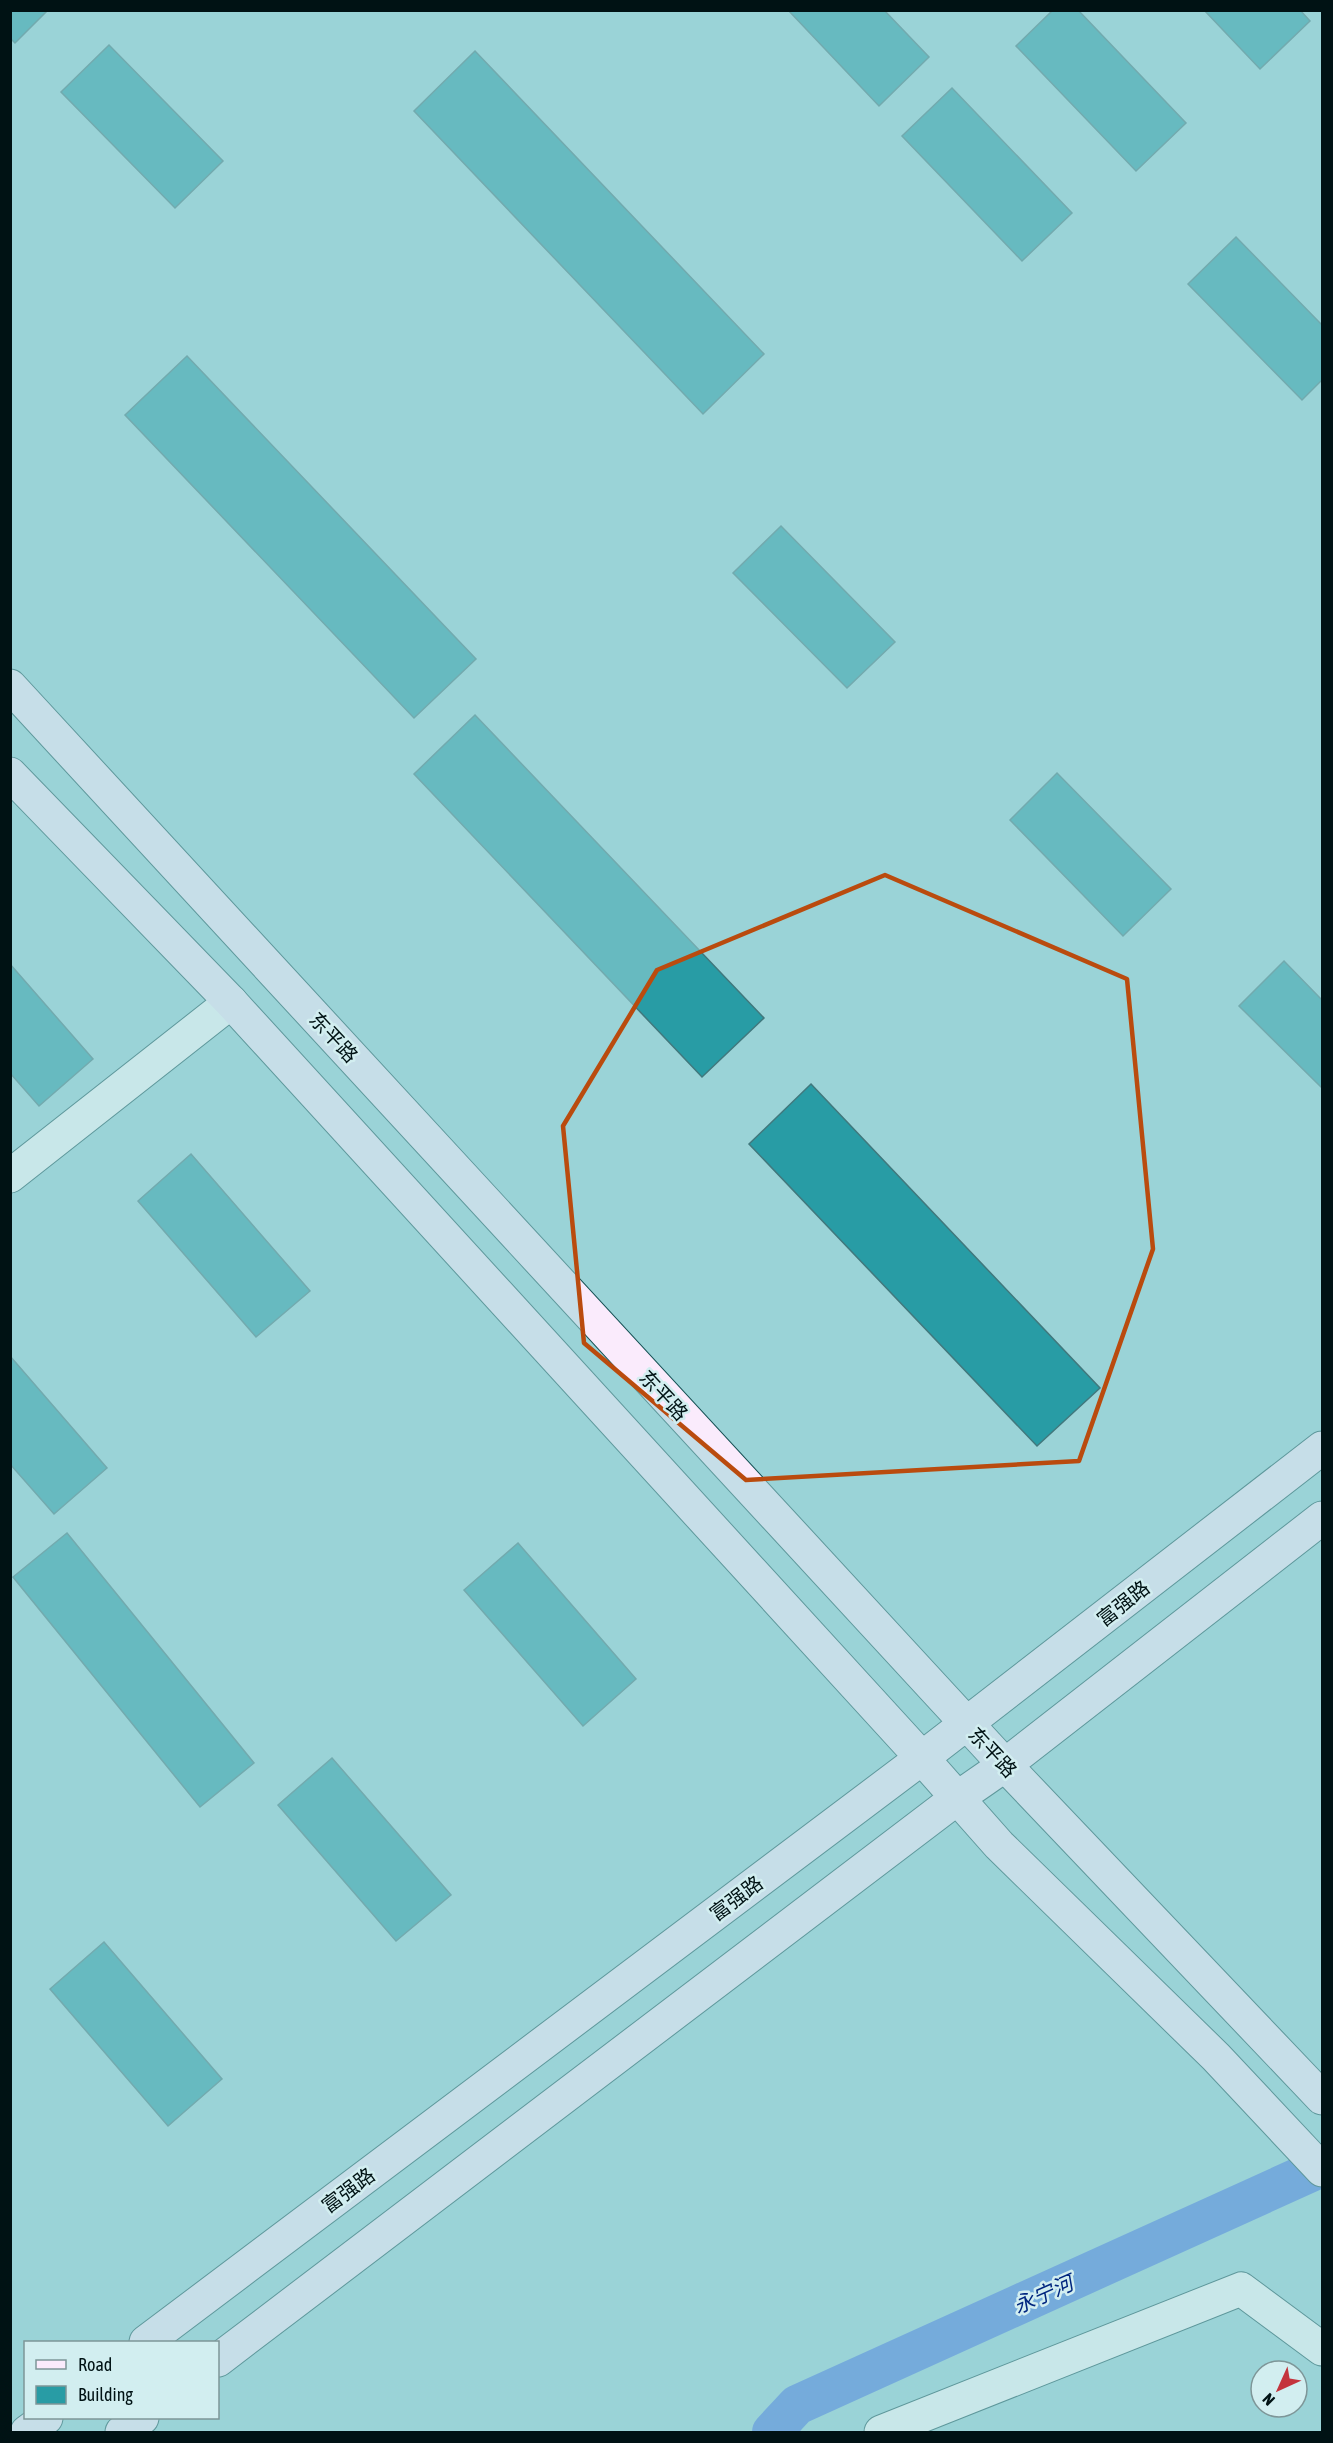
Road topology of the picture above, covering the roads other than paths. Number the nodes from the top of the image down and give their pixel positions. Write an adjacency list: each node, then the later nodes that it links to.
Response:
1 (10, 686): 7 (main road, 东平路)
2 (10, 774): 3 (main road)
3 (231, 1002): 4 (street); 8 (main road)
4 (10, 1176)
5 (1323, 1448): 7 (main road, 富强路)
6 (1323, 1518): 9 (main road)
7 (967, 1723): 8 (main road, 富强路); 9 (main road, 东平路)
8 (922, 1758): 10 (main road); 13 (main road, 富强路)
9 (1005, 1765): 10 (main road); 11 (main road, 东平路)
10 (957, 1799): 12 (main road); 15 (main road)
11 (1323, 2098)
12 (1323, 2170)
13 (149, 2341)
14 (1323, 2349): 20 (street)
15 (219, 2359)
16 (45, 2419): 18 (main road)
17 (141, 2419): 19 (main road)
18 (27, 2433)
19 (122, 2433)
20 (880, 2433)

